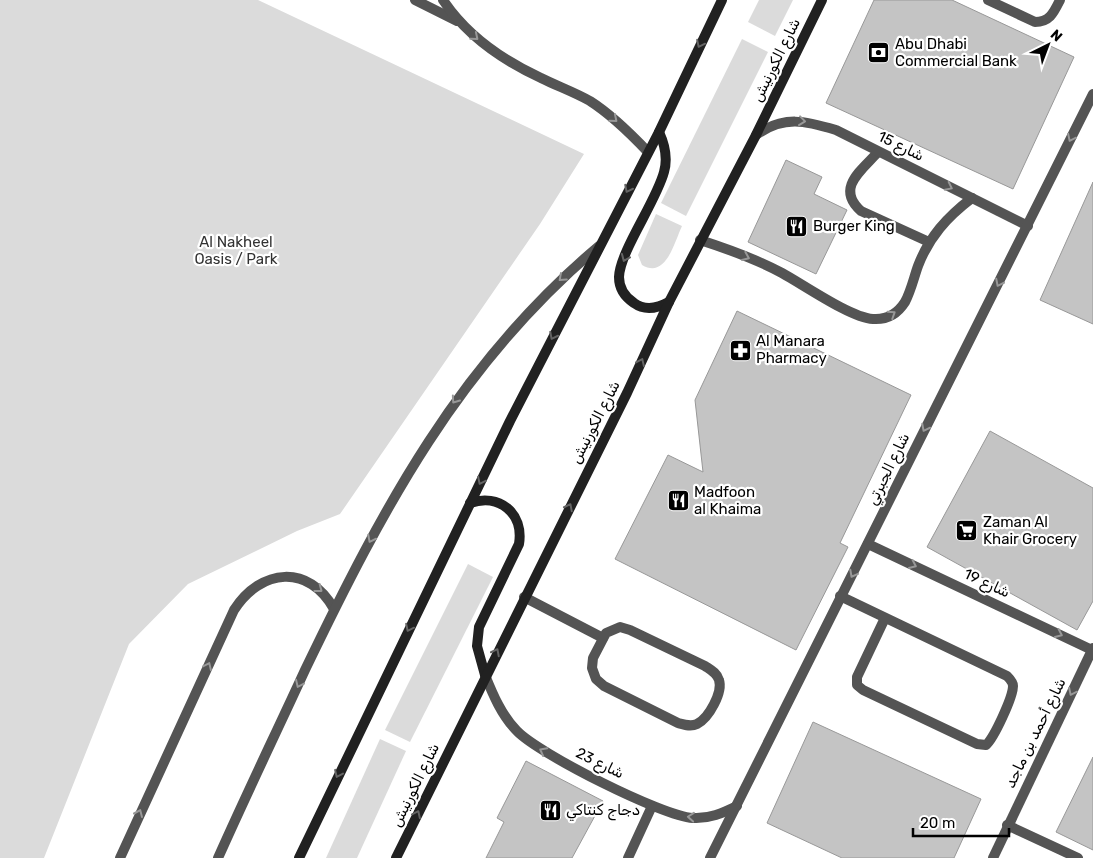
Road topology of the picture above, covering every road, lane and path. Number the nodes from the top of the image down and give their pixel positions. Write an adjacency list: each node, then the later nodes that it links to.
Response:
1 (415, 0): 7 (street)
2 (443, 0): 7 (street)
3 (722, 0): 9 (main road, one-way to 9)
4 (822, 0): 10 (main road, شارع الكورنيش)
5 (988, 0): 6 (street)
6 (1060, 0)
7 (457, 21): 11 (street, one-way to 11)
8 (1093, 94): 14 (street, شارع الجبرتي, one-way to 14)
9 (658, 132): 11 (main road); 18 (main road, one-way to 18)
10 (756, 134): 12 (street, شارع 15, one-way to 12); 15 (main road, شارع الكورنيش)
11 (648, 152): 17 (main road, one-way to 17)
12 (878, 152): 13 (street, شارع 15, one-way to 13); 16 (street)
13 (972, 198): 14 (street, شارع 15); 16 (street)
14 (1028, 226): 20 (street, شارع الجبرتي, one-way to 20)
15 (700, 240): 16 (street, one-way to 16); 18 (main road, شارع الكورنيش)
16 (929, 242)
17 (599, 246): 19 (main road, one-way to 19); 23 (street, one-way to 23)
18 (669, 302): 22 (main road, شارع الكورنيش, one-way to 18)
19 (470, 503): 27 (main road); 33 (main road, one-way to 33)
20 (868, 544): 21 (street, شارع الجبرتي, one-way to 21); 26 (street, شارع 19, one-way to 26)
21 (840, 596): 24 (street); 29 (street, شارع الجبرتي)
22 (524, 597): 25 (street); 27 (main road, شارع الكورنيش, one-way to 22)
23 (334, 609): 31 (street, one-way to 23); 32 (street, one-way to 32)
24 (884, 618): 24 (street)
25 (603, 638): 25 (street)
26 (1092, 649): 30 (street, شارع أحمد بن ماجد, one-way to 30)
27 (485, 675): 28 (street, شارع 23, one-way to 27); 34 (main road, شارع الكورنيش, one-way to 27)
28 (652, 806): 29 (street, شارع 23, one-way to 28); 35 (street)
29 (737, 806): 36 (street, شارع الجبرتي)
30 (1007, 825): 37 (street, شارع أحمد بن ماجد); 38 (street)
31 (120, 858)
32 (218, 858)
33 (299, 858)
34 (396, 858)
35 (628, 858)
36 (710, 858)
37 (993, 858)
38 (1078, 858)

